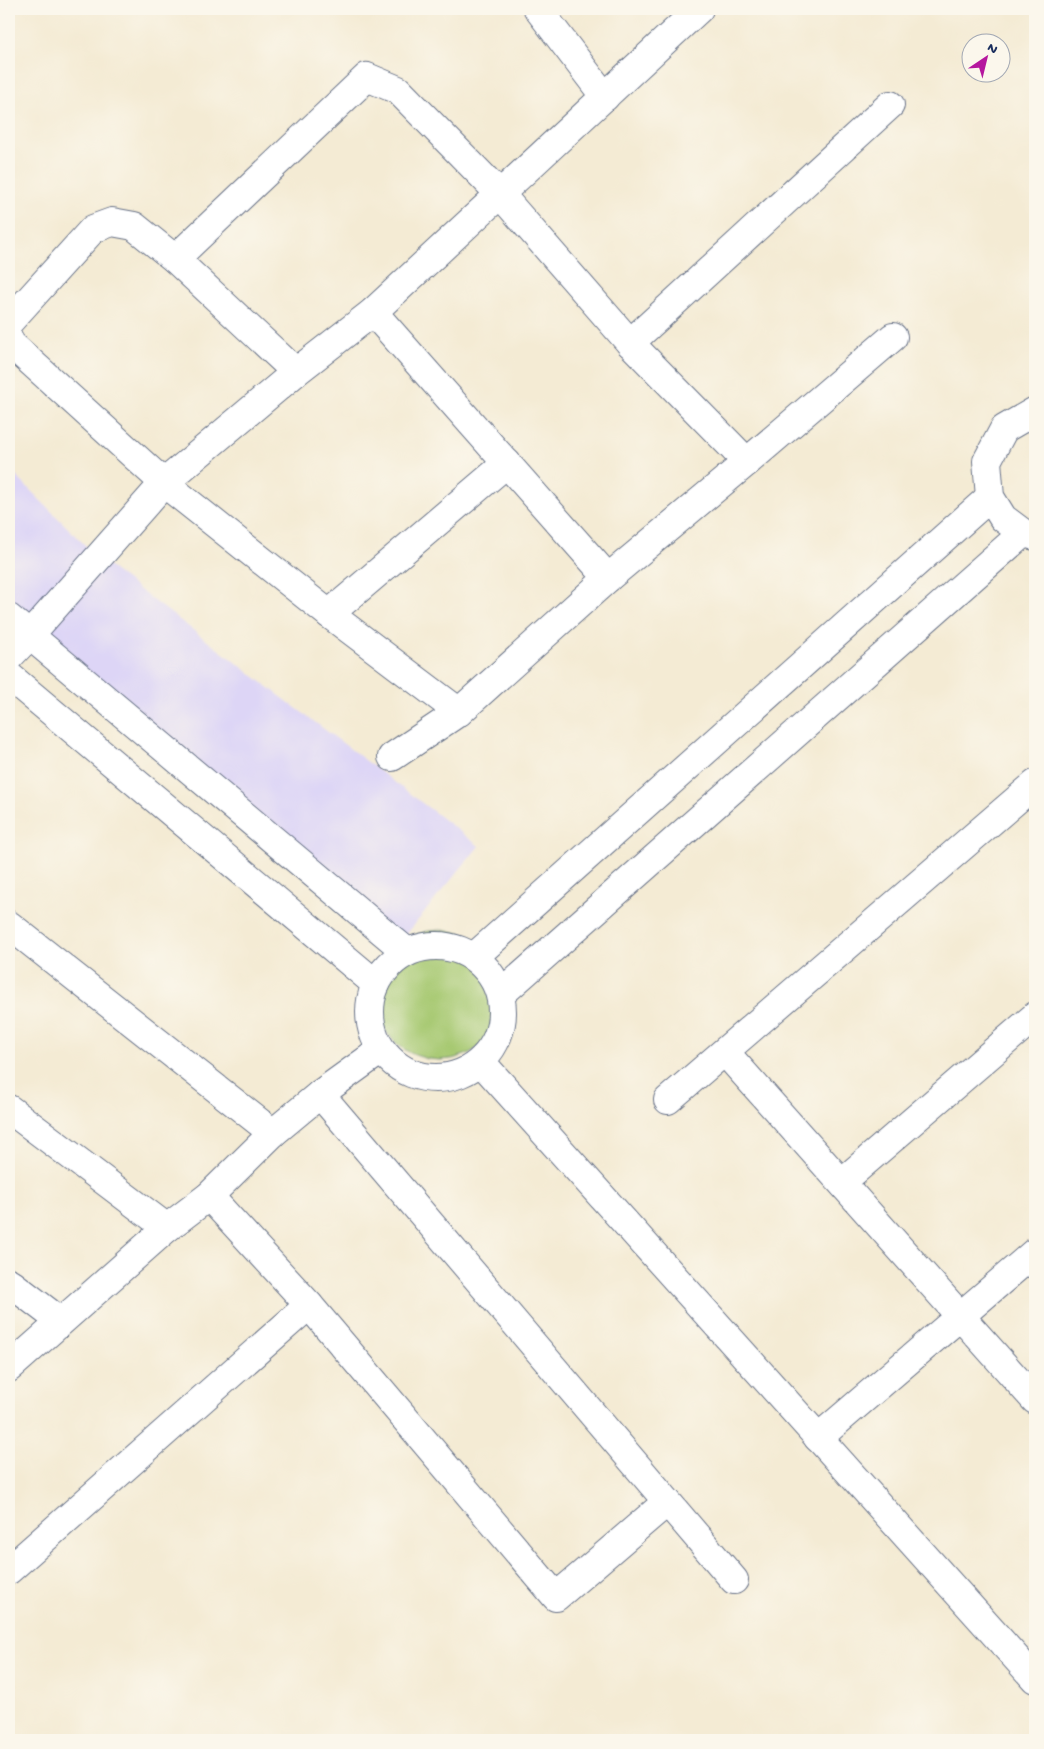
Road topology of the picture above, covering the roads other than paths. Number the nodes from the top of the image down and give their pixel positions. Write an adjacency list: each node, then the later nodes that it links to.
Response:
1 (538, 9): 3 (street)
2 (699, 9): 3 (street)
3 (605, 96): 5 (street)
4 (890, 105): 11 (street)
5 (500, 194): 6 (street); 7 (street); 11 (street)
6 (175, 259): 8 (street); 12 (street)
7 (373, 312): 12 (street); 14 (street)
8 (9, 322)
9 (893, 336): 15 (street)
10 (9, 339): 16 (street)
11 (630, 344): 15 (street)
12 (296, 372): 16 (street)
13 (1035, 411): 17 (street)
14 (507, 462): 19 (street); 20 (street)
15 (747, 462): 19 (street)
16 (164, 482): 20 (street); 22 (street)
17 (990, 497): 18 (street); 30 (street)
18 (1029, 534): 32 (street)
19 (608, 578): 25 (street)
20 (329, 614): 25 (street)
21 (9, 618): 22 (street)
22 (29, 636): 23 (street); 29 (street)
23 (9, 657)
24 (9, 676): 31 (street)
25 (458, 712): 26 (street)
26 (392, 758)
27 (1035, 784): 35 (street)
28 (9, 926): 40 (street)
29 (406, 952): 30 (street); 31 (street)
30 (474, 957): 32 (street)
31 (376, 984): 34 (street)
32 (502, 994): 36 (street)
33 (1035, 1016): 41 (street)
34 (382, 1050): 36 (street); 37 (street)
35 (725, 1052): 38 (street); 41 (street)
36 (482, 1063): 51 (street)
37 (320, 1094): 40 (street); 52 (street)
38 (668, 1100)
39 (9, 1109): 43 (street)
40 (274, 1133): 42 (street)
41 (842, 1182): 47 (street)
42 (209, 1196): 43 (street); 46 (street)
43 (167, 1228): 48 (street)
44 (1035, 1252): 47 (street)
45 (9, 1282): 48 (street)
46 (310, 1305): 52 (street); 53 (street)
47 (961, 1316): 50 (street); 51 (street)
48 (60, 1321): 49 (street)
49 (9, 1368)
50 (1035, 1400)
51 (818, 1438): 55 (street)
52 (667, 1502): 54 (street)
53 (9, 1570)
54 (734, 1580)
55 (1035, 1679)

